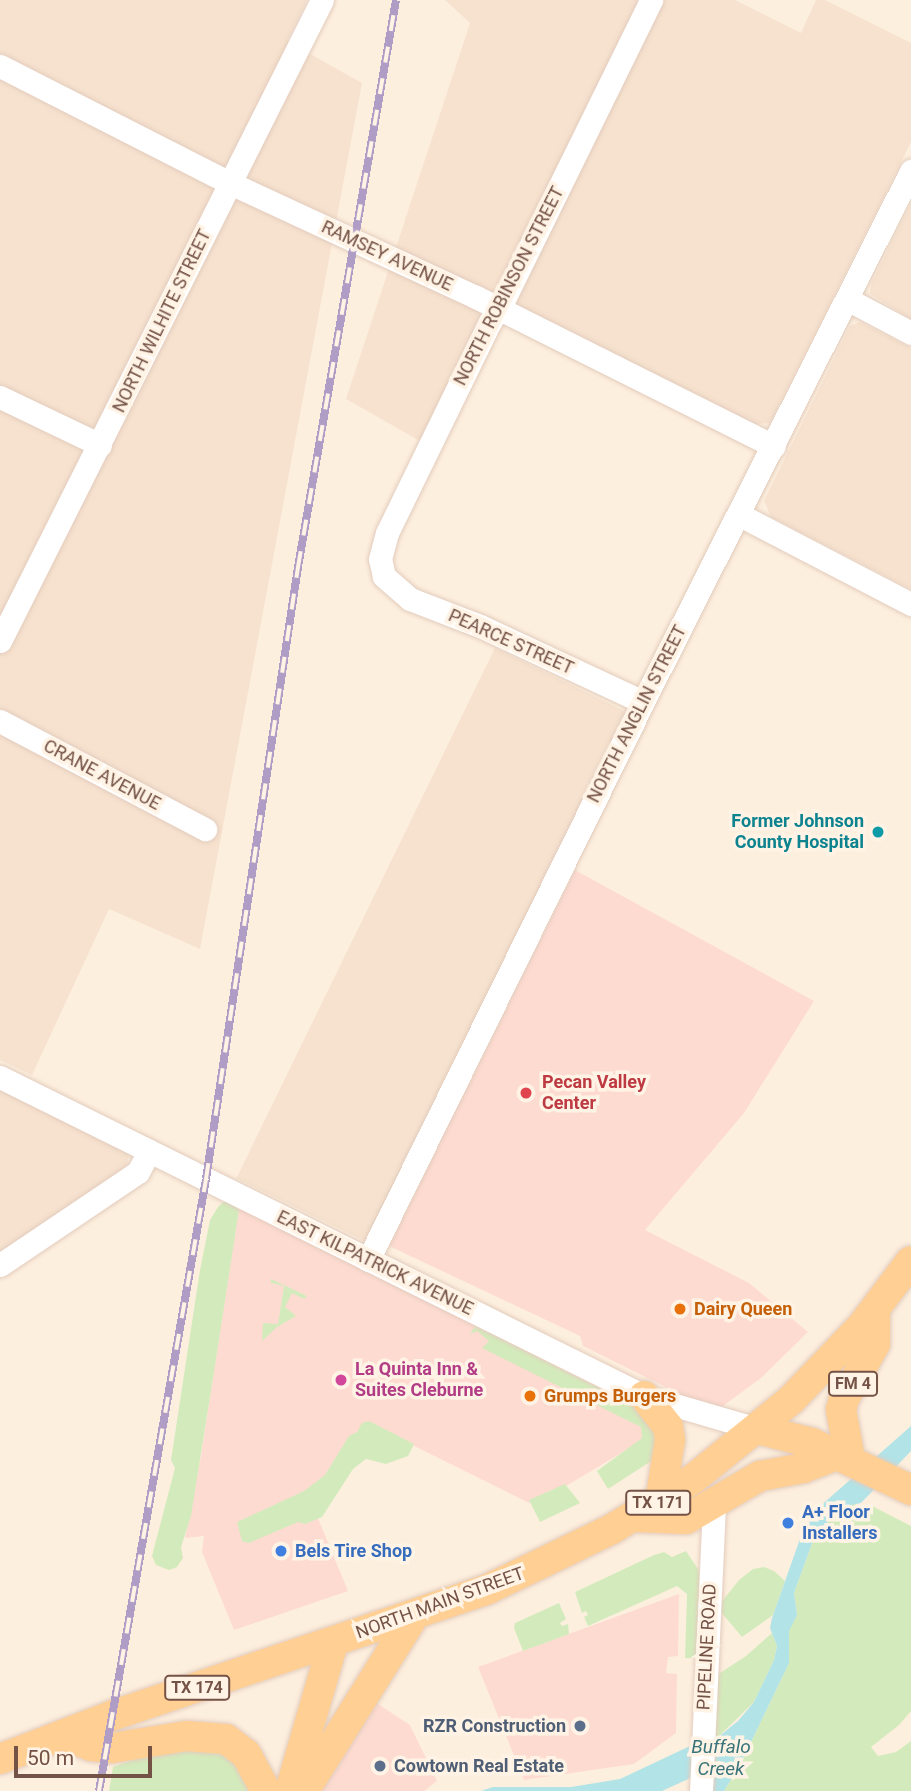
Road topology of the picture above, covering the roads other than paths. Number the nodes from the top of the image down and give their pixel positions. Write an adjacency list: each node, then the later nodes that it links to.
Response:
1 (322, 0): 5 (street, NORTH WILHITE STREET)
2 (652, 0): 7 (street, NORTH ROBINSON STREET)
3 (0, 66): 5 (street, RAMSEY AVENUE)
4 (911, 171): 6 (street, NORTH ANGLIN STREET)
5 (230, 183): 7 (street, RAMSEY AVENUE); 10 (street, NORTH WILHITE STREET)
6 (847, 299): 8 (street); 11 (street, NORTH ANGLIN STREET)
7 (498, 308): 11 (street, RAMSEY AVENUE); 13 (street, NORTH ROBINSON STREET)
8 (911, 333)
9 (0, 397): 10 (street)
10 (100, 445): 15 (street, NORTH WILHITE STREET)
11 (774, 446): 12 (street, NORTH ANGLIN STREET)
12 (738, 514): 14 (street); 16 (street, NORTH ANGLIN STREET)
13 (384, 576): 16 (street, PEARCE STREET)
14 (911, 604)
15 (0, 641)
16 (643, 702): 21 (street, NORTH ANGLIN STREET)
17 (0, 721): 18 (street, CRANE AVENUE)
18 (205, 829)
19 (0, 1077): 20 (street, EAST KILPATRICK AVENUE)
20 (149, 1151): 21 (street, EAST KILPATRICK AVENUE); 23 (street)
21 (368, 1259): 25 (street, EAST KILPATRICK AVENUE)
22 (911, 1261): 24 (main road, NORTH MAIN STREET / TX 171)
23 (0, 1265)
24 (875, 1310): 26 (main road, NORTH MAIN STREET / TX 171); 27 (main road, FM 4)
25 (644, 1396): 26 (street, EAST KILPATRICK AVENUE); 29 (main road)
26 (757, 1429): 27 (main road); 29 (main road, NORTH MAIN STREET / TX 171)
27 (845, 1457): 28 (main road); 30 (main road)
28 (911, 1490)
29 (660, 1502): 31 (main road, NORTH MAIN STREET / TX 171)
30 (714, 1503): 31 (main road); 36 (street, PIPELINE ROAD)
31 (634, 1517): 32 (main road, NORTH MAIN STREET / TX 171)
32 (415, 1614): 33 (main road, NORTH MAIN STREET / TX 171); 39 (main road)
33 (333, 1643): 34 (main road, NORTH MAIN STREET / TX 174); 38 (main road)
34 (63, 1735): 35 (main road, NORTH MAIN STREET / TX 174); 37 (main road)
35 (0, 1759)
36 (701, 1786)
37 (266, 1791)
38 (290, 1791)
39 (304, 1791)

